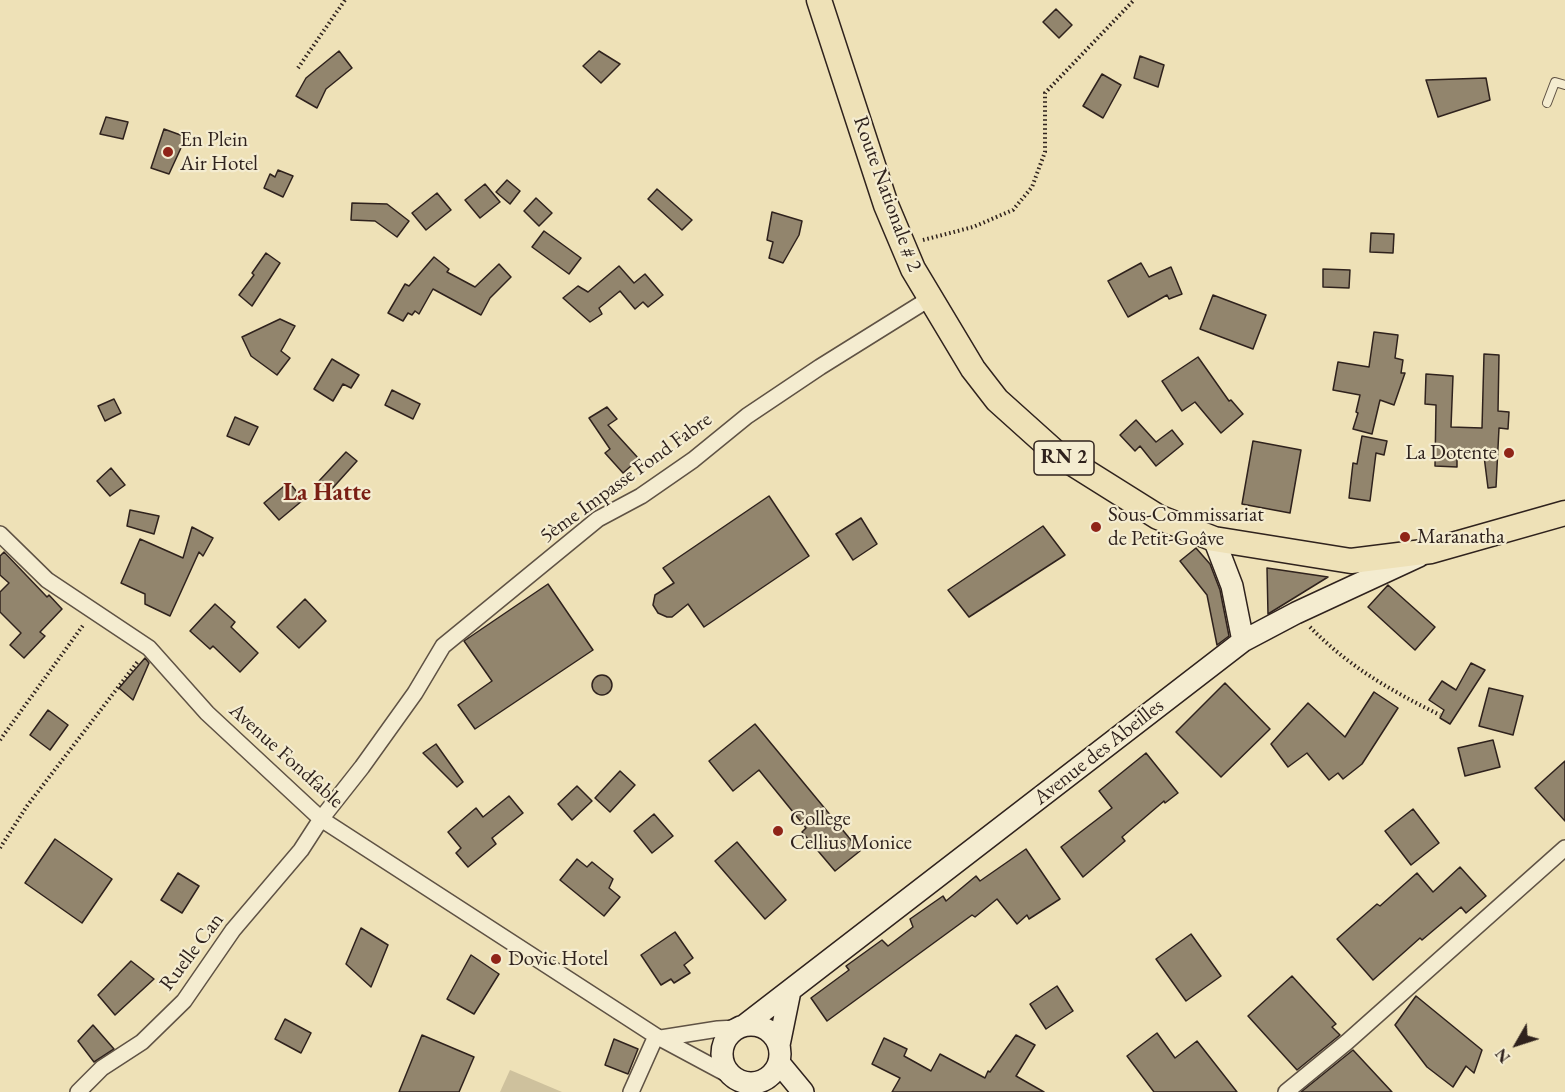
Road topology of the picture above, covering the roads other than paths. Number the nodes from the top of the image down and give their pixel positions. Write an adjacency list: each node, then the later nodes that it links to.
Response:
1 (819, 0): 4 (main road, Route Nationale # 2 / RN 2)
2 (1565, 85): 3 (lane)
3 (1547, 103)
4 (929, 299): 7 (main road, Route Nationale # 2 / RN 2); 10 (street, 5ème Impasse Fond Fabre)
5 (1565, 513): 8 (main road, Route Nationale # 2 / RN 2)
6 (0, 534): 10 (street, Avenue Fondfable)
7 (1214, 538): 8 (main road, Route Nationale # 2 / RN 2); 9 (street)
8 (1431, 551): 9 (street, Avenue des Abeilles)
9 (1243, 642): 12 (street, Avenue des Abeilles)
10 (321, 819): 14 (street, Avenue Fondfable); 17 (street, Ruelle Can)
11 (1565, 848): 21 (street)
12 (790, 991): 13 (street, Avenue des Abeilles); 15 (street)
13 (741, 1027): 14 (street); 15 (street); 16 (street)
14 (659, 1037): 16 (street, Avenue Fondfable); 18 (street)
15 (779, 1054): 16 (street); 20 (street)
16 (741, 1081): 19 (street)
17 (78, 1092)
18 (631, 1092)
19 (768, 1092)
20 (803, 1092)
21 (1286, 1092)

